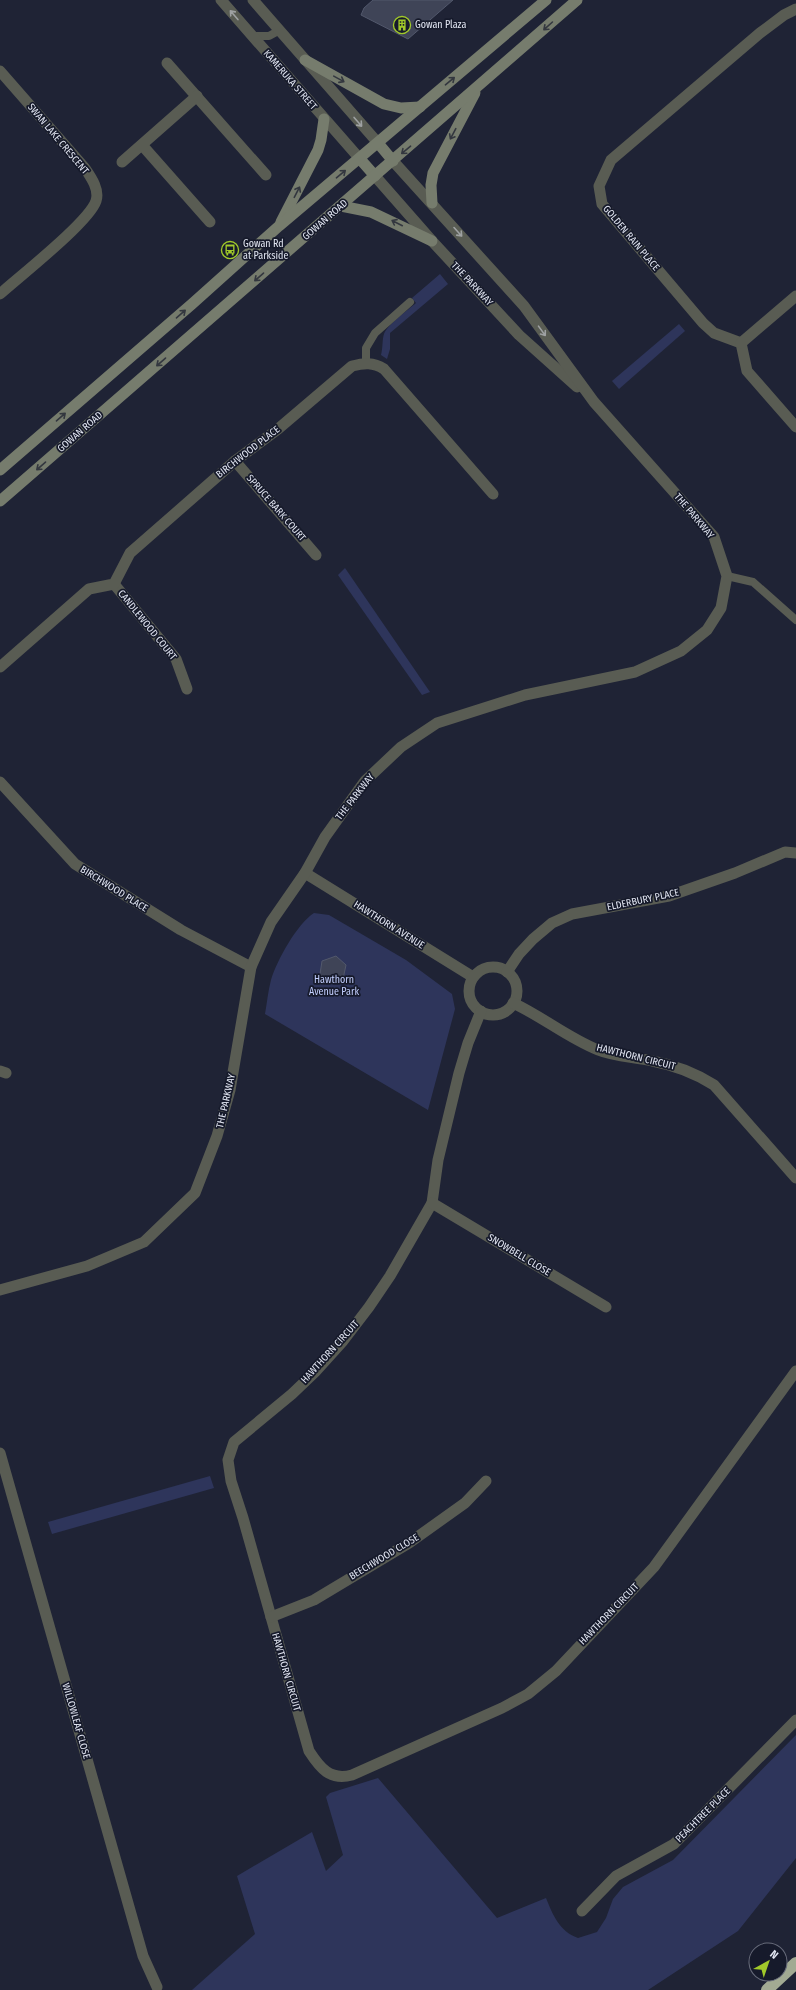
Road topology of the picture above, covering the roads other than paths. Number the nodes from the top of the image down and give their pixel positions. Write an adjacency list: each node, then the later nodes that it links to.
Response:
1 (221, 0): 7 (street, KAMERUKA STREET, one-way to 1)
2 (253, 0): 6 (street)
3 (546, 0): 13 (main road, one-way to 3)
4 (577, 0): 11 (main road, GOWAN ROAD, one-way to 11)
5 (796, 9): 30 (street, GOLDEN RAIN PLACE)
6 (280, 30): 7 (lane); 8 (street)
7 (252, 36): 14 (street, KAMERUKA STREET)
8 (305, 60): 13 (main road, one-way to 13); 15 (street, one-way to 15)
9 (167, 63): 12 (street)
10 (0, 70): 27 (street, SWAN LAKE CRESCENT)
11 (478, 88): 18 (main road, GOWAN ROAD, one-way to 18); 22 (main road, one-way to 22)
12 (197, 96): 16 (street); 20 (street)
13 (420, 107): 15 (main road)
14 (324, 119): 17 (street, KAMERUKA STREET); 25 (main road, one-way to 14)
15 (378, 143): 17 (main road); 18 (main road)
16 (142, 145): 19 (street); 24 (street)
17 (360, 159): 21 (main road); 25 (main road, one-way to 17)
18 (393, 161): 21 (main road, GOWAN ROAD); 22 (street, THE PARKWAY)
19 (122, 162)
20 (266, 175)
21 (375, 176): 23 (main road, GOWAN ROAD); 26 (street, THE PARKWAY)
22 (432, 203): 32 (street, THE PARKWAY, one-way to 32)
23 (342, 206): 26 (main road, one-way to 23); 37 (main road, GOWAN ROAD, one-way to 37)
24 (210, 222)
25 (279, 226): 35 (main road, one-way to 25)
26 (432, 241): 32 (street, THE PARKWAY)
27 (0, 294)
28 (796, 296): 30 (street)
29 (410, 302): 31 (lane)
30 (741, 343): 33 (street)
31 (366, 363): 34 (street, BIRCHWOOD PLACE); 36 (street)
32 (594, 402): 39 (street, THE PARKWAY)
33 (796, 427)
34 (235, 461): 38 (street, SPRUCE BARK COURT); 40 (street, BIRCHWOOD PLACE)
35 (0, 470)
36 (493, 494)
37 (0, 501)
38 (316, 554)
39 (727, 576): 41 (lane); 46 (street, THE PARKWAY)
40 (114, 584): 42 (street); 43 (street, CANDLEWOOD COURT)
41 (796, 620)
42 (0, 666)
43 (187, 689)
44 (0, 782): 47 (street, BIRCHWOOD PLACE)
45 (796, 853): 48 (street, ELDERBURY PLACE)
46 (305, 873): 47 (street, THE PARKWAY); 49 (street, HAWTHORN AVENUE)
47 (251, 967): 54 (street, THE PARKWAY)
48 (507, 972): 49 (street); 50 (street)
49 (473, 977): 51 (street)
50 (514, 1003): 51 (street); 52 (street, HAWTHORN CIRCUIT)
51 (481, 1012): 53 (street, HAWTHORN CIRCUIT)
52 (796, 1178)
53 (432, 1203): 55 (street, SNOWBELL CLOSE); 59 (street, HAWTHORN CIRCUIT)
54 (0, 1290)
55 (606, 1307)
56 (796, 1371): 59 (street, HAWTHORN CIRCUIT)
57 (0, 1453): 63 (street, WILLOWLEAF CLOSE)
58 (486, 1481): 59 (street, BEECHWOOD CLOSE)
59 (271, 1617)
60 (796, 1720): 61 (street, PEACHTREE PLACE)
61 (582, 1911)
62 (796, 1963): 64 (highway)
63 (157, 1987)
64 (767, 1990)

